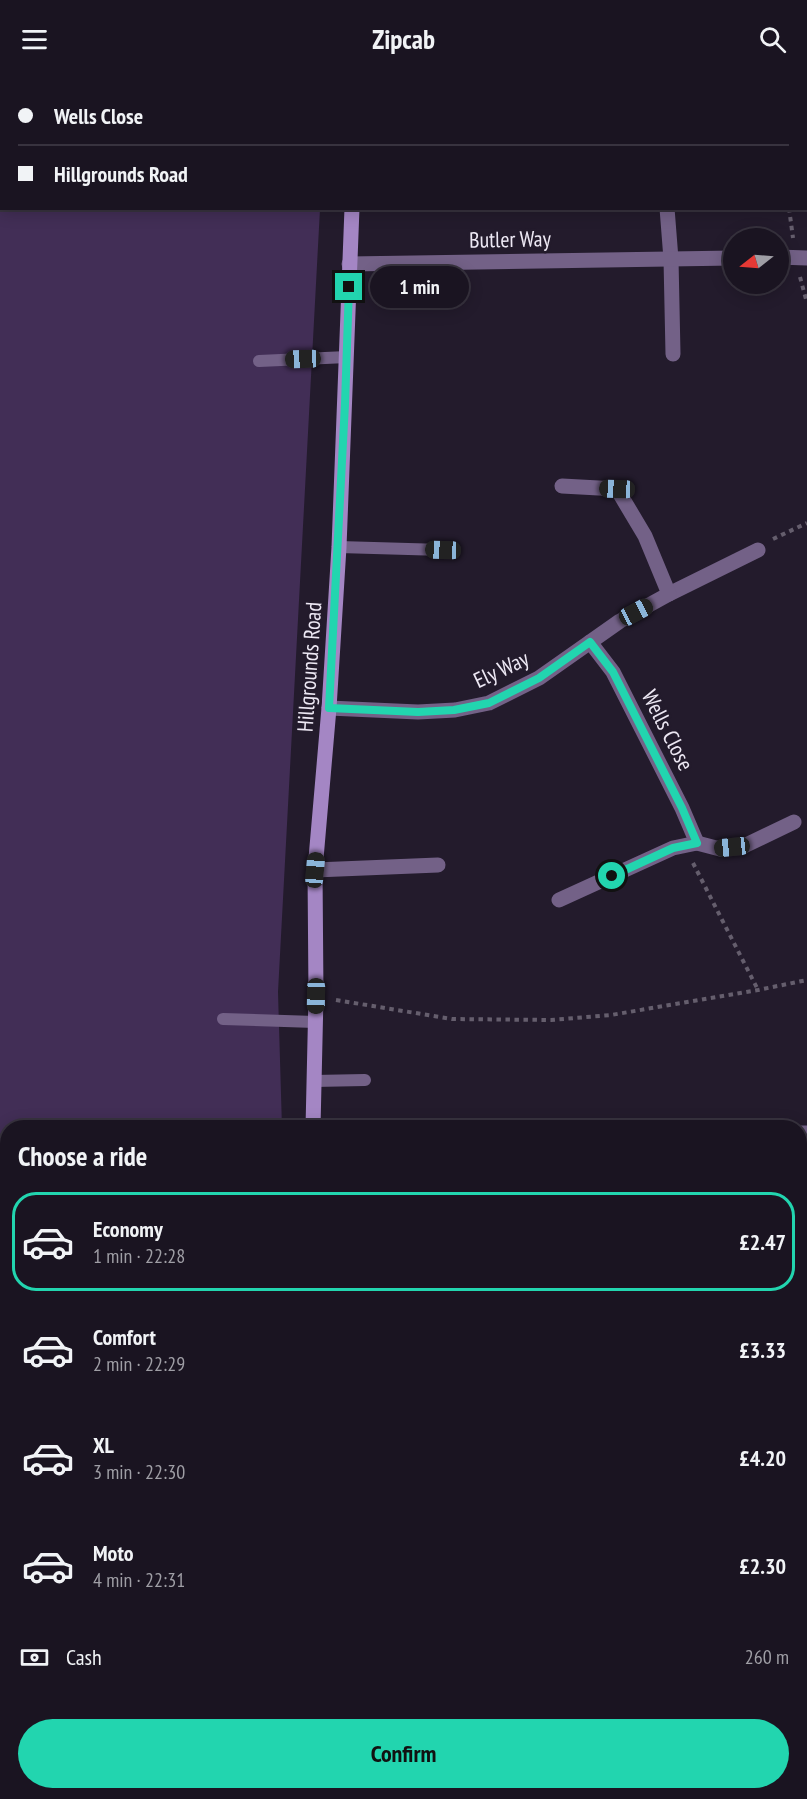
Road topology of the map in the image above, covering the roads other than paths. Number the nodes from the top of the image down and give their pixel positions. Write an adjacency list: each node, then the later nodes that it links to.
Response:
1 (352, 210): 7 (street, Hillgrounds Road)
2 (667, 210): 6 (street)
3 (789, 257): 5 (street)
4 (723, 258): 6 (street, Butler Way)
5 (807, 258)
6 (671, 259): 7 (street, Butler Way); 8 (street)
7 (349, 264): 9 (street, Hillgrounds Road)
8 (673, 354)
9 (347, 357): 10 (lane); 12 (street, Hillgrounds Road)
10 (259, 361)
11 (562, 486): 15 (street)
12 (339, 547): 13 (lane); 17 (street, Hillgrounds Road)
13 (443, 550)
14 (758, 550): 15 (street, Ely Way)
15 (669, 594): 16 (street, Ely Way)
16 (590, 642): 17 (street, Ely Way); 19 (street, Wells Close)
17 (329, 708): 21 (street, Hillgrounds Road)
18 (794, 822): 19 (street)
19 (691, 844): 22 (street)
20 (438, 865): 21 (street)
21 (315, 870): 24 (street, Hillgrounds Road)
22 (559, 900)
23 (223, 1018): 24 (lane)
24 (315, 1022): 26 (street, Hillgrounds Road)
25 (365, 1080): 26 (lane)
26 (314, 1081): 27 (street, Hillgrounds Road)
27 (313, 1120)

